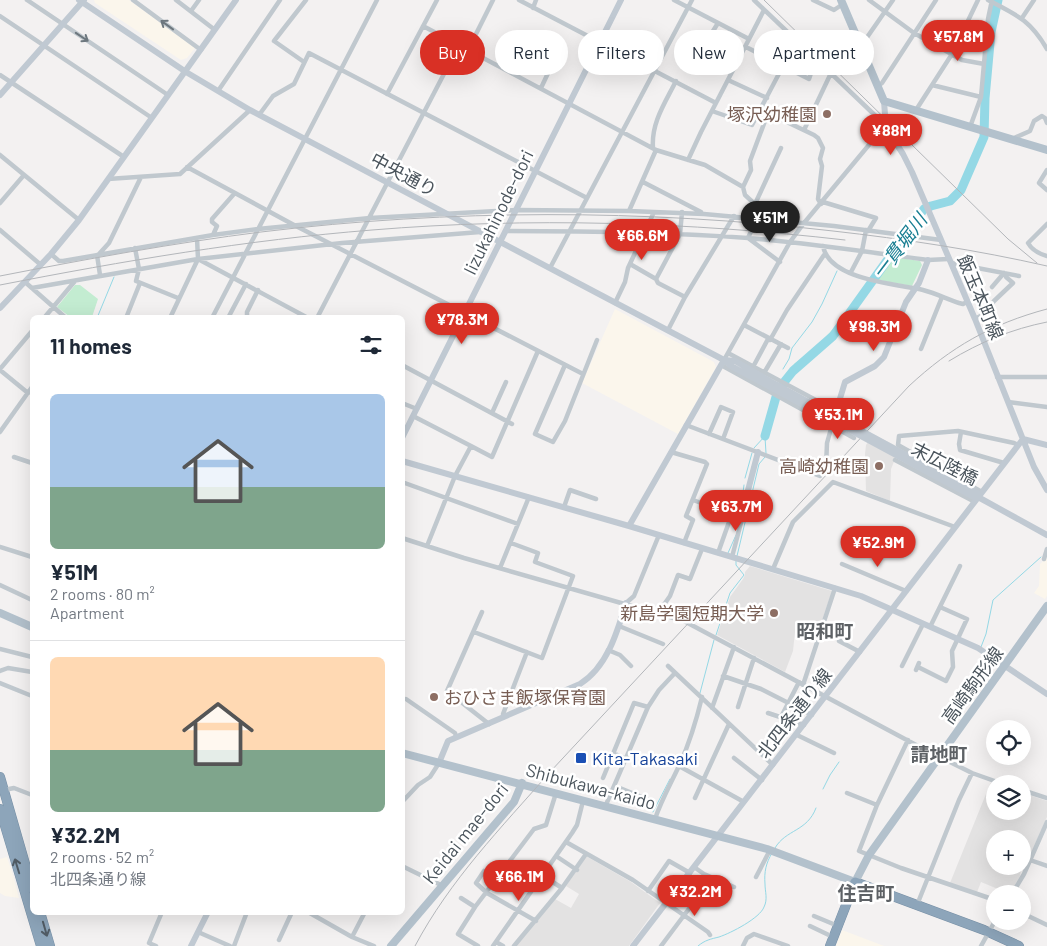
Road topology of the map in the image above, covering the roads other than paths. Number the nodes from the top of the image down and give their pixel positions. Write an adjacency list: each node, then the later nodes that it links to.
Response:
1 (27, 0): 34 (street)
2 (133, 0): 50 (street, one-way to 2)
3 (176, 0): 29 (street)
4 (199, 0): 29 (street)
5 (236, 0): 36 (street)
6 (280, 0): 77 (street)
7 (306, 0): 55 (street)
8 (375, 0): 57 (street)
9 (437, 0): 35 (street)
10 (493, 0): 38 (street)
11 (519, 0): 27 (street)
12 (536, 0): 27 (street)
13 (621, 0): 39 (street, Iizukahinode-dori)
14 (674, 0): 26 (street)
15 (692, 0): 26 (street)
16 (754, 0): 28 (street)
17 (813, 0): 25 (street)
18 (868, 0): 30 (street)
19 (892, 0): 30 (street)
20 (936, 0): 45 (street)
21 (978, 0): 53 (street)
22 (1034, 0): 32 (street)
23 (82, 1): 34 (street); 58 (street, 中央通り)
24 (991, 1): 32 (street); 56 (street)
25 (842, 2): 42 (main road)
26 (688, 7): 33 (street); 52 (street)
27 (533, 8): 44 (street)
28 (764, 10): 41 (street); 46 (street)
29 (191, 11): 36 (street)
30 (884, 12): 43 (street); 45 (street)
31 (0, 16): 47 (street)
32 (1022, 18): 49 (street)
33 (718, 23): 40 (street); 46 (street)
34 (62, 24): 47 (street); 80 (street, one-way to 80)
35 (423, 26): 37 (street); 78 (street)
36 (215, 30): 50 (street)
37 (431, 30)
38 (478, 30)
39 (606, 30)
40 (714, 30)
41 (786, 30)
42 (853, 30)
43 (872, 30)
44 (578, 31)
45 (914, 33): 53 (street); 75 (street)
46 (749, 39): 48 (street)
47 (43, 45): 73 (street); 93 (street)
48 (746, 47): 51 (street); 71 (street)
49 (1047, 48)
50 (201, 50): 58 (street)
51 (754, 51)
52 (664, 54)
53 (952, 54): 56 (street); 74 (street)
54 (485, 59): 76 (street)
55 (304, 62): 57 (street); 92 (street)
56 (984, 64): 81 (street)
57 (341, 70): 78 (street); 99 (street)
58 (186, 72): 77 (street, 中央通り); 80 (street)
59 (0, 75): 73 (street)
60 (444, 75): 91 (street)
61 (547, 75): 76 (street)
62 (584, 75): 85 (street, Iizukahinode-dori)
63 (653, 75): 98 (street)
64 (663, 75): 72 (street)
65 (778, 75): 82 (street)
66 (801, 75): 67 (street)
67 (810, 75)
68 (830, 75): 97 (street)
69 (833, 75): 95 (street)
70 (873, 75): 75 (main road)
71 (728, 80): 82 (street); 84 (street)
72 (676, 81): 84 (street); 102 (street)
73 (11, 82): 79 (street); 105 (street)
74 (932, 85): 81 (street); 90 (street)
75 (878, 86): 83 (main road)
76 (541, 88): 85 (street)
77 (218, 91): 87 (street, 中央通り)
78 (387, 94): 91 (street)
79 (0, 95)
80 (168, 95): 93 (street)
81 (981, 97): 96 (street)
82 (767, 98): 86 (street)
83 (884, 101): 90 (main road); 95 (street, 飯玉本町線)
84 (716, 103): 88 (street)
85 (569, 104): 98 (street); 109 (street, Iizukahinode-dori)
86 (760, 109): 88 (street); 89 (street)
87 (250, 110): 92 (street, 中央通り); 107 (street)
88 (712, 111): 106 (street)
89 (768, 112): 97 (street); 115 (street)
90 (915, 112): 96 (main road)
91 (424, 114): 109 (street); 113 (street)
92 (259, 115): 99 (street, 中央通り)
93 (152, 118): 105 (street)
94 (1047, 123): 100 (street)
95 (886, 126): 120 (street); 150 (street, 飯玉本町線)
96 (970, 127): 100 (main road)
97 (804, 130): 120 (street)
98 (622, 132): 102 (street); 118 (street)
99 (305, 139): 113 (street, 中央通り); 124 (street)
100 (1011, 139): 103 (main road)
101 (781, 148): 121 (street)
102 (655, 149): 106 (street); 114 (street)
103 (1047, 150)
104 (0, 155): 110 (street)
105 (124, 156): 112 (street)
106 (688, 160): 115 (street)
107 (187, 167): 111 (street); 117 (street)
108 (1047, 170): 116 (street)
109 (535, 171): 118 (street); 122 (street, Iizukahinode-dori)
110 (24, 175): 119 (street); 133 (street)
111 (141, 177): 112 (street); 160 (street)
112 (108, 179): 133 (street)
113 (388, 182): 128 (street, 中央通り); 131 (street)
114 (643, 182): 125 (street); 129 (street)
115 (743, 187): 121 (street)
116 (1047, 190)
117 (234, 194): 124 (street); 146 (street)
118 (587, 198): 123 (street)
119 (0, 203)
120 (822, 203): 135 (street); 140 (street)
121 (755, 204): 134 (street)
122 (516, 210): 123 (street); 128 (street); 141 (street, Iizukahinode-dori)
123 (581, 210): 125 (street); 142 (street)
124 (267, 211): 137 (street); 138 (street)
125 (629, 211): 126 (street)
126 (654, 212): 127 (street); 144 (street)
127 (682, 212): 129 (street); 145 (street)
128 (445, 213): 131 (street); 143 (street, 中央通り)
129 (704, 214): 130 (street)
130 (734, 216): 132 (street); 147 (street)
131 (370, 218): 137 (street); 151 (street)
132 (757, 218): 134 (street); 149 (street)
133 (79, 220): 158 (street)
134 (772, 220): 135 (street)
135 (804, 223): 140 (street); 153 (street)
136 (1047, 224): 163 (street)
137 (294, 225): 138 (street); 154 (street)
138 (258, 229): 146 (street); 161 (street)
139 (0, 230): 169 (street)
140 (867, 230): 150 (street); 157 (street)
141 (505, 231): 142 (street); 152 (street, Iizukahinode-dori)
142 (569, 231): 144 (street); 170 (street)
143 (481, 232): 151 (street); 152 (street, 中央通り)
144 (645, 233): 145 (street); 168 (street)
145 (680, 234): 147 (street); 177 (street)
146 (213, 235): 148 (street)
147 (722, 237): 149 (street); 188 (street)
148 (197, 238): 156 (street); 164 (street)
149 (748, 238): 153 (street); 167 (street)
150 (941, 240): 166 (street, 飯玉本町線)
151 (357, 242): 154 (street); 159 (street)
152 (500, 242): 170 (street, 中央通り); 193 (street, Iizukahinode-dori)
153 (790, 242): 155 (street); 167 (street)
154 (331, 244): 159 (street); 161 (street)
155 (823, 246): 157 (street); 162 (street)
156 (135, 248): 160 (street); 171 (street)
157 (862, 251): 165 (street); 172 (street)
158 (51, 254): 160 (street); 169 (street)
159 (350, 254): 193 (street); 202 (street)
160 (98, 255): 174 (street)
161 (245, 255): 164 (street); 175 (street)
162 (824, 255): 172 (street); 207 (street)
163 (1047, 256)
164 (198, 259): 171 (street); 175 (street); 187 (street)
165 (928, 260): 166 (street); 184 (street)
166 (949, 261): 173 (street); 190 (street, 飯玉本町線)
167 (780, 262): 204 (street)
168 (630, 264): 177 (street); 189 (street)
169 (41, 265): 179 (street)
170 (550, 268): 189 (street, 中央通り)
171 (139, 269): 174 (street); 180 (street)
172 (851, 272): 184 (street)
173 (1005, 273): 176 (street); 182 (street); 203 (street)
174 (100, 275): 178 (street)
175 (233, 276): 181 (street); 198 (street)
176 (1019, 276)
177 (656, 279): 188 (street)
178 (75, 281): 183 (street); 191 (street)
179 (25, 282): 183 (street); 192 (street)
180 (140, 283): 187 (street); 196 (street)
181 (246, 284): 185 (street); 199 (street)
182 (992, 287)
183 (32, 288): 191 (street)
184 (916, 288): 186 (street); 231 (street)
185 (258, 290): 200 (street); 201 (street)
186 (942, 297): 190 (street); 211 (street)
187 (178, 298): 197 (street)
188 (685, 298): 205 (street)
189 (615, 302): 205 (street, 中央通り)
190 (967, 302): 203 (street, 飯玉本町線)
191 (53, 306): 194 (street); 195 (street)
192 (0, 308)
193 (465, 313): 212 (street); 222 (street, Iizukahinode-dori)
194 (46, 315)
195 (63, 315)
196 (127, 315)
197 (171, 315)
198 (214, 315)
199 (230, 315)
200 (247, 315)
201 (303, 315)
202 (319, 315)
203 (975, 319): 220 (street, 飯玉本町線)
204 (744, 325): 207 (street); 213 (street)
205 (668, 330): 213 (street, 中央通り)
206 (30, 333): 217 (street)
207 (769, 339): 209 (street); 216 (street)
208 (597, 340): 219 (street)
209 (781, 344): 210 (street); 218 (street)
210 (788, 348)
211 (922, 349)
212 (538, 351): 215 (street); 235 (street)
213 (724, 359): 216 (street); 224 (street, 末広陸橋); 237 (street)
214 (405, 366): 222 (street)
215 (565, 366): 219 (street); 219 (street)
216 (753, 367): 218 (street)
217 (0, 369): 226 (street)
218 (764, 373): 224 (street)
219 (583, 374)
220 (998, 377): 221 (street); 227 (street, 飯玉本町線)
221 (1047, 377)
222 (432, 380): 230 (street, Iizukahinode-dori); 232 (street)
223 (506, 382): 232 (street)
224 (779, 388): 231 (street); 236 (street); 255 (street, 末広陸橋, bridge)
225 (30, 390): 226 (street)
226 (28, 393): 238 (street)
227 (1008, 402): 229 (street); 244 (street, 飯玉本町線)
228 (405, 405): 230 (street)
229 (1047, 408)
230 (417, 409): 233 (street, Iizukahinode-dori)
231 (835, 411): 234 (street); 236 (street)
232 (492, 413): 235 (street)
233 (414, 416): 239 (street, Iizukahinode-dori); 247 (street)
234 (856, 422)
235 (510, 423): 247 (street)
236 (832, 425): 242 (street); 249 (street)
237 (686, 426): 241 (street); 248 (street)
238 (0, 432)
239 (405, 432)
240 (961, 432): 245 (street); 254 (street); 255 (street)
241 (709, 434): 243 (street); 243 (street)
242 (854, 438)
243 (723, 439): 249 (street)
244 (1023, 439): 245 (street); 246 (street); 258 (street, 飯玉本町線)
245 (1018, 445): 254 (street)
246 (1047, 445)
247 (471, 446): 256 (street)
248 (671, 452): 264 (street); 269 (street)
249 (758, 452): 262 (street)
250 (14, 457): 253 (street)
251 (895, 460): 255 (street)
252 (405, 461): 256 (street)
253 (30, 462)
254 (1004, 463): 261 (street)
255 (937, 474): 261 (street, 末広陸橋)
256 (455, 476): 259 (street); 260 (street)
257 (405, 483): 259 (street)
258 (1047, 490)
259 (447, 497): 268 (street); 276 (street)
260 (529, 497): 266 (street); 268 (street)
261 (978, 497): 270 (street, 北四条通り線); 272 (street, 末広陸橋)
262 (746, 498): 282 (street)
263 (596, 499): 266 (street)
264 (693, 500): 267 (street); 274 (street)
265 (733, 505): 280 (street)
266 (564, 507): 269 (street)
267 (712, 508)
268 (518, 524): 275 (street)
269 (629, 526): 271 (street)
270 (955, 528): 287 (street); 291 (street, 北四条通り線)
271 (659, 535): 274 (street); 293 (street)
272 (1047, 535)
273 (405, 539): 276 (street)
274 (684, 543): 278 (street)
275 (510, 544): 286 (street); 289 (street)
276 (427, 546): 286 (street)
277 (0, 547): 281 (street)
278 (702, 549): 280 (street); 299 (street)
279 (1047, 549): 283 (street)
280 (718, 553): 282 (street)
281 (30, 556)
282 (735, 558): 287 (street)
283 (1044, 559)
284 (842, 564): 291 (street)
285 (960, 566): 294 (street)
286 (500, 568): 289 (street)
287 (774, 569): 290 (street)
288 (0, 585): 292 (street)
289 (569, 588): 293 (street); 311 (street)
290 (835, 588): 296 (street); 301 (street)
291 (906, 591): 296 (street, 北四条通り線)
292 (30, 599)
293 (626, 603): 299 (street); 303 (street)
294 (940, 606): 304 (street); 306 (street)
295 (1047, 606): 319 (main road, 高崎駒形線)
296 (892, 610): 300 (street); 312 (street, 北四条通り線)
297 (482, 612): 305 (street)
298 (0, 613): 302 (main road)
299 (658, 613): 308 (street)
300 (923, 624): 304 (street); 317 (street)
301 (822, 625): 312 (street); 326 (street)
302 (30, 626)
303 (619, 626): 307 (street); 310 (street)
304 (930, 627): 306 (street)
305 (474, 632): 311 (street); 340 (street)
306 (957, 639): 318 (street); 319 (street)
307 (663, 644)
308 (734, 647): 314 (street); 323 (street)
309 (0, 649): 313 (street)
310 (608, 650): 315 (street); 338 (street)
311 (527, 652): 338 (street)
312 (860, 652): 330 (street, 北四条通り線)
313 (30, 656)
314 (754, 658): 325 (street); 326 (street)
315 (631, 666)
316 (668, 666): 322 (street)
317 (902, 666)
318 (918, 666)
319 (1004, 666): 327 (street); 349 (main road, 高崎駒形線)
320 (0, 671): 321 (street)
321 (30, 672)
322 (676, 673): 329 (street); 333 (street)
323 (723, 676): 325 (street); 335 (street)
324 (0, 683): 328 (street)
325 (746, 684): 332 (street); 334 (street)
326 (801, 684): 330 (street); 332 (street)
327 (1047, 694)
328 (30, 695)
329 (700, 696): 335 (street); 354 (street)
330 (825, 696): 337 (street, 北四条通り線); 345 (street)
331 (406, 699): 344 (street)
332 (787, 702): 337 (street); 339 (street)
333 (648, 707): 346 (street); 351 (street)
334 (738, 707)
335 (712, 708): 341 (street)
336 (768, 713): 339 (street)
337 (812, 715): 342 (street, 北四条通り線)
338 (504, 717): 340 (street)
339 (781, 717): 342 (street)
340 (489, 724): 344 (street)
341 (729, 724): 353 (street); 359 (street)
342 (804, 725): 343 (street, 北四条通り線)
343 (797, 735): 347 (street); 353 (street, 北四条通り線)
344 (456, 737): 352 (street)
345 (908, 740): 349 (street); 374 (street)
346 (613, 753): 351 (street); 357 (street)
347 (834, 753)
348 (405, 754): 352 (main road, Shibukawa-kaido)
349 (939, 756): 355 (street); 385 (main road, 高崎駒形線)
350 (734, 758): 360 (street)
351 (626, 759): 362 (street)
352 (439, 763): 361 (main road, Shibukawa-kaido); 370 (street)
353 (773, 765): 360 (street, 北四条通り線)
354 (679, 766): 359 (street); 377 (street)
355 (972, 773): 358 (street); 394 (street)
356 (0, 777): 363 (highway)
357 (603, 778)
358 (986, 778)
359 (704, 779): 368 (street); 373 (street)
360 (762, 780): 373 (street, 北四条通り線)
361 (522, 783): 364 (main road, Shibukawa-kaido); 401 (main road, Keidai mae-dori)
362 (615, 786): 372 (street); 375 (street)
363 (4, 790): 367 (street); 398 (highway)
364 (556, 793): 371 (main road, Shibukawa-kaido); 397 (street)
365 (847, 793): 374 (street)
366 (1031, 793): 369 (street)
367 (30, 794)
368 (695, 798)
369 (1047, 798)
370 (405, 799)
371 (583, 802): 375 (main road, Shibukawa-kaido); 382 (street)
372 (654, 802)
373 (744, 802): 380 (street, 北四条通り線)
374 (877, 805): 385 (street)
375 (605, 807): 377 (main road, Shibukawa-kaido)
376 (0, 809): 412 (highway, one-way to 376)
377 (655, 819): 380 (main road, Shibukawa-kaido)
378 (1047, 822): 379 (street)
379 (1041, 835): 381 (street); 387 (street)
380 (718, 836): 383 (main road, Shibukawa-kaido); 392 (street, 北四条通り線)
381 (1047, 838)
382 (566, 842): 384 (street); 386 (street)
383 (772, 851): 396 (street); 400 (main road, Shibukawa-kaido)
384 (586, 854): 391 (street); 404 (street)
385 (869, 855): 394 (street); 400 (main road, 高崎駒形線)
386 (556, 856): 391 (street); 393 (street)
387 (1031, 858)
388 (1031, 860): 389 (street)
389 (1047, 866)
390 (405, 867): 401 (street)
391 (577, 870): 403 (street)
392 (692, 870): 395 (street); 399 (street, 北四条通り線); 404 (street)
393 (542, 875): 403 (street); 413 (street)
394 (928, 876): 407 (street); 410 (street)
395 (711, 877): 402 (street); 406 (street)
396 (756, 877)
397 (496, 880): 405 (street); 405 (street)
398 (30, 881)
399 (682, 882): 406 (street); 409 (street, 北四条通り線)
400 (855, 882): 410 (highway); 428 (highway)
401 (444, 886): 443 (main road, Keidai mae-dori)
402 (734, 887)
403 (562, 888): 425 (street)
404 (648, 891): 409 (street)
405 (487, 894): 411 (street); 413 (street)
406 (700, 894): 422 (street)
407 (986, 897)
408 (461, 898): 411 (street)
409 (666, 903): 422 (street); 436 (street, 北四条通り線)
410 (917, 905): 430 (highway)
411 (475, 907): 444 (street)
412 (30, 909)
413 (517, 912): 425 (street); 435 (street)
414 (32, 915): 437 (highway, one-way to 414)
415 (41, 915): 438 (highway, one-way to 438)
416 (161, 915): 439 (street)
417 (206, 915): 429 (street)
418 (246, 915): 441 (street)
419 (291, 915): 433 (street)
420 (313, 915): 432 (street)
421 (363, 915): 432 (street)
422 (683, 916): 431 (street); 447 (street)
423 (814, 916): 428 (street)
424 (1031, 917): 426 (street)
425 (536, 921): 446 (street)
426 (1047, 925)
427 (810, 926): 434 (street)
428 (838, 926): 434 (highway)
429 (198, 932): 440 (street); 441 (street)
430 (988, 932): 450 (street); 451 (highway)
431 (710, 936)
432 (352, 937): 442 (street)
433 (279, 940)
434 (832, 942)
435 (494, 944): 445 (street)
436 (636, 945)
437 (41, 946)
438 (50, 946)
439 (156, 946)
440 (191, 946)
441 (232, 946)
442 (374, 946)
443 (391, 946)
444 (478, 946)
445 (503, 946)
446 (514, 946)
447 (661, 946)
448 (743, 946): 449 (street)
449 (788, 946)
450 (982, 946)
451 (1019, 946)

